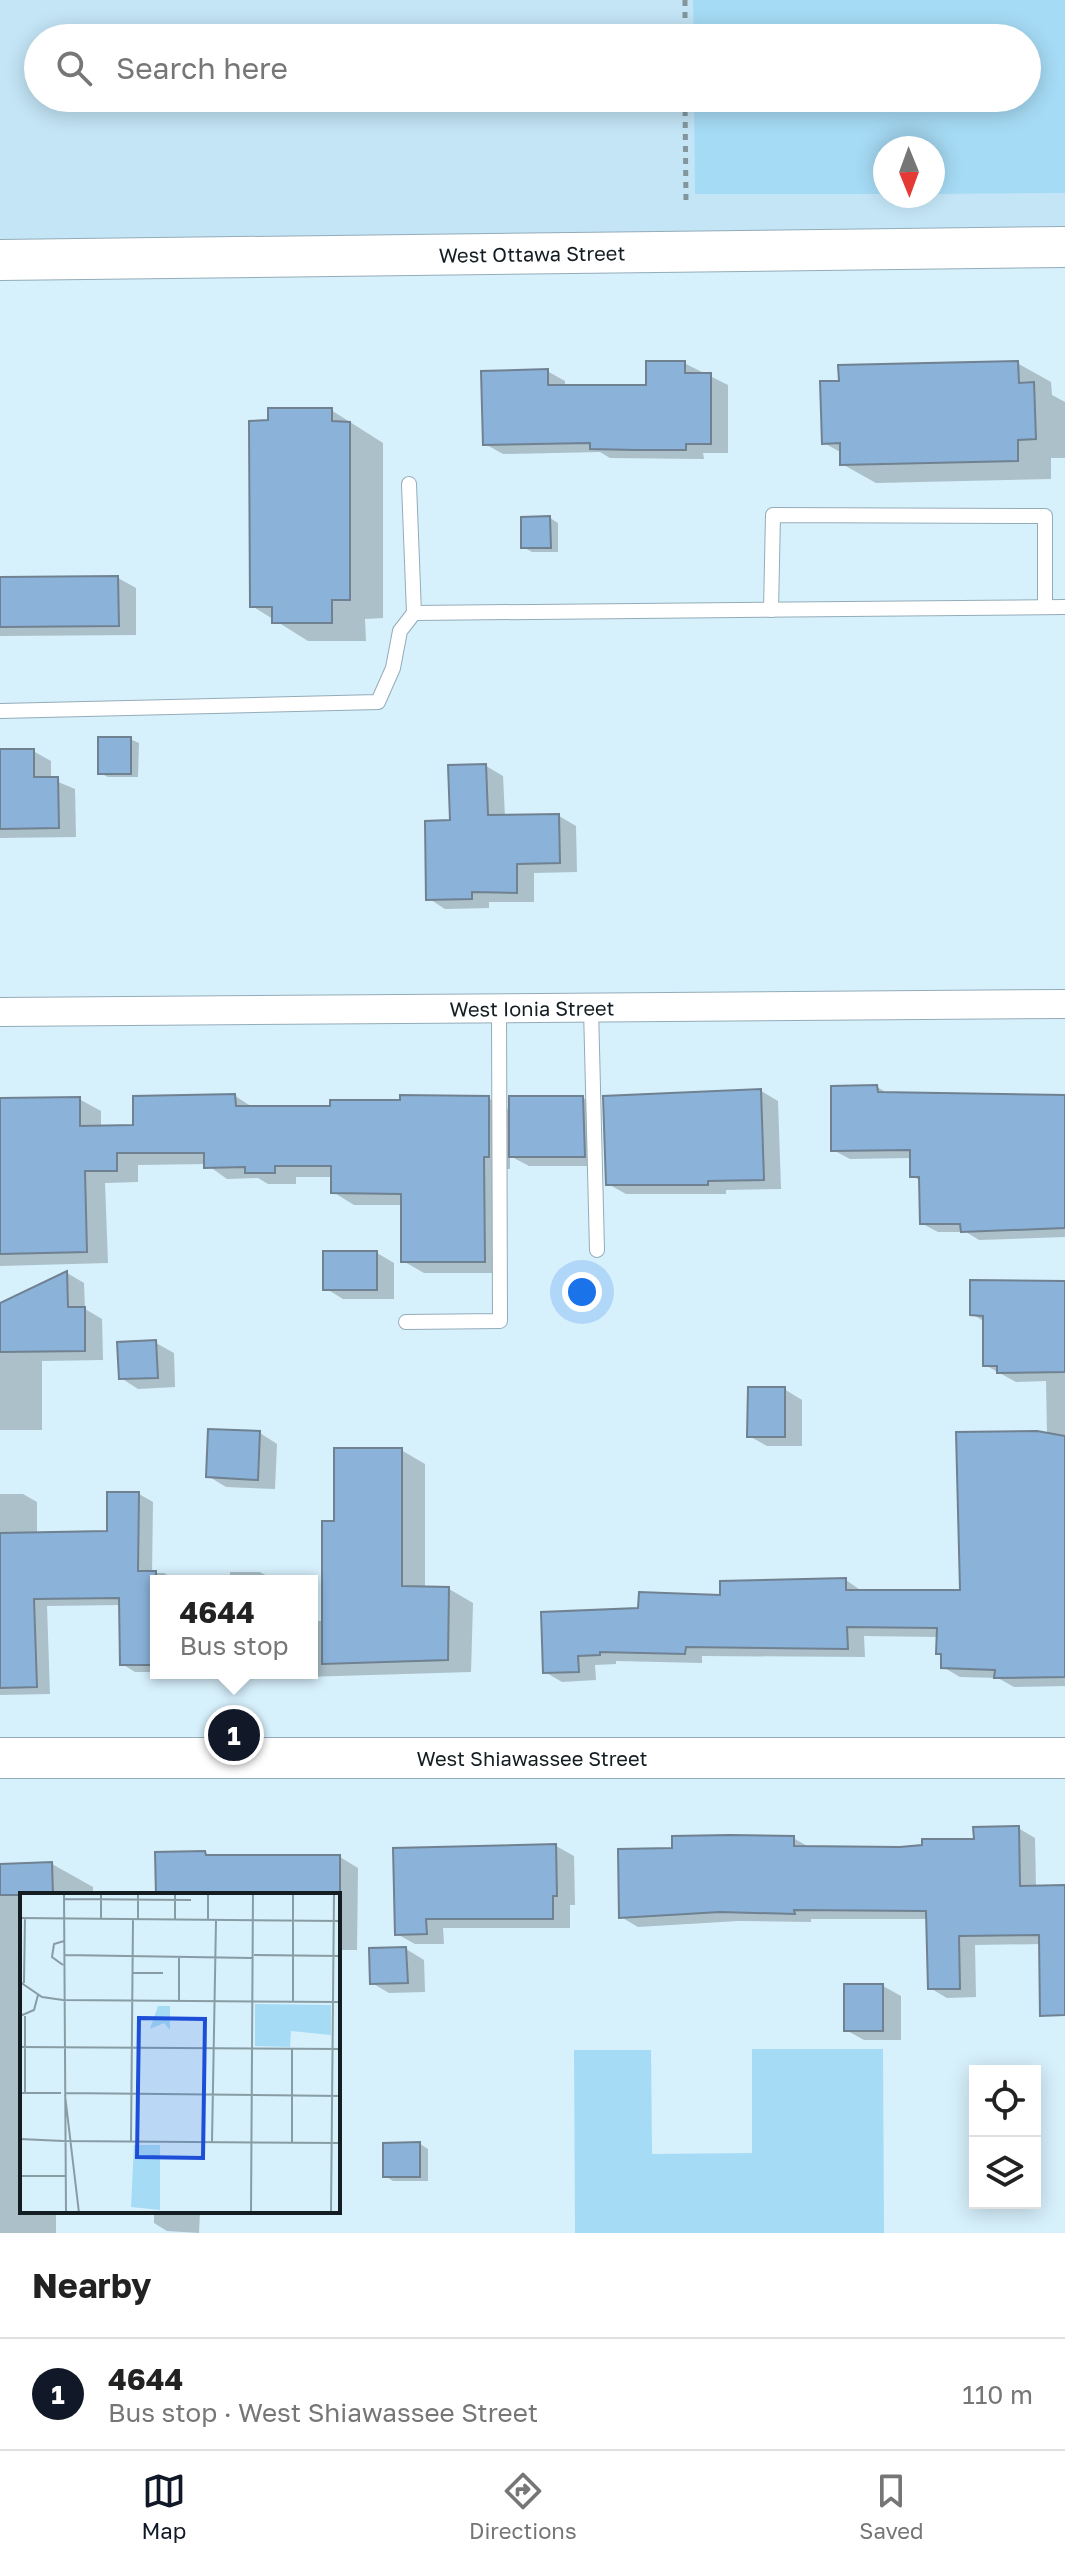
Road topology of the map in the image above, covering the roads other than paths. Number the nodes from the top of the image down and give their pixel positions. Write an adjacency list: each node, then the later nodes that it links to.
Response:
1 (1065, 247): 2 (main road, West Ottawa Street)
2 (0, 260)
3 (409, 484): 7 (lane)
4 (1045, 607): 5 (lane); 6 (lane); 6 (lane)
5 (1065, 607)
6 (771, 610): 7 (lane)
7 (414, 613): 8 (lane)
8 (0, 711)
9 (1065, 1004): 10 (street, West Ionia Street)
10 (591, 1008): 11 (street, West Ionia Street); 13 (lane)
11 (499, 1009): 12 (street, West Ionia Street); 14 (lane)
12 (0, 1012)
13 (597, 1250)
14 (406, 1322)
15 (0, 1758): 16 (main road, West Shiawassee Street)
16 (1065, 1758)

